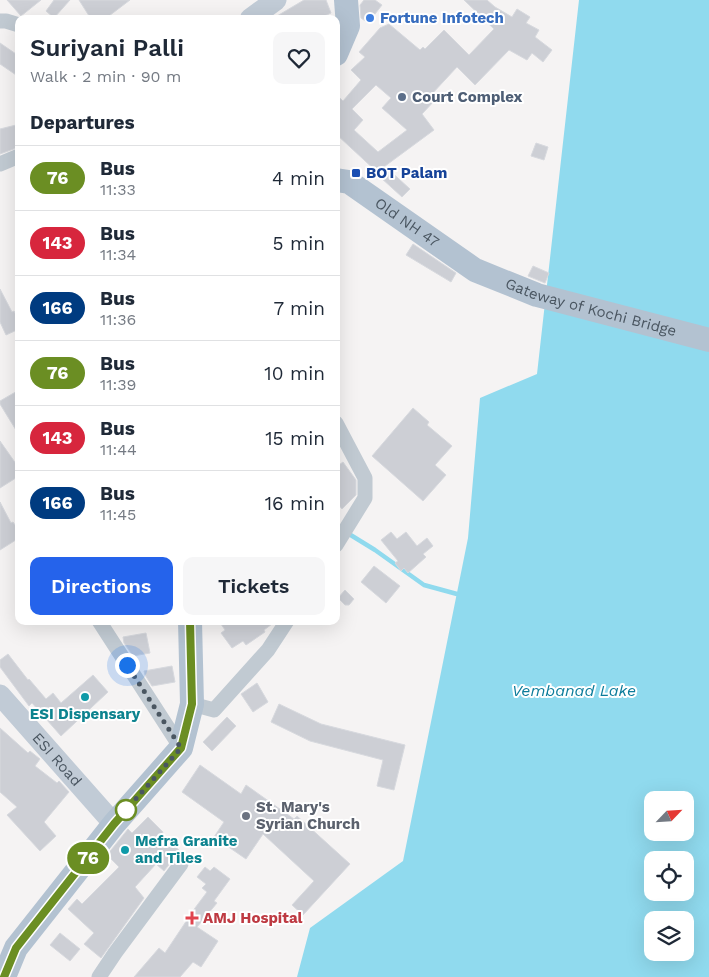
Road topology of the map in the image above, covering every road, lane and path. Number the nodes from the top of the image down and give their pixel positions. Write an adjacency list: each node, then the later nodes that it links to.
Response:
1 (276, 0): 3 (main road)
2 (346, 0): 6 (main road)
3 (255, 15)
4 (0, 21): 5 (street)
5 (15, 24)
6 (340, 45)
7 (15, 158): 8 (street)
8 (0, 164)
9 (340, 177): 10 (main road, Old NH 47)
10 (475, 270): 11 (main road, Gateway of Kochi Bridge)
11 (709, 340)
12 (340, 430): 13 (street)
13 (340, 539)
14 (102, 625): 19 (street)
15 (190, 625): 18 (main road)
16 (284, 625): 18 (street)
17 (0, 695): 20 (main road, ESI Road)
18 (192, 704): 19 (main road)
19 (181, 748): 20 (main road)
20 (114, 824): 22 (main road)
21 (181, 864): 23 (street)
22 (4, 977)
23 (99, 977)

